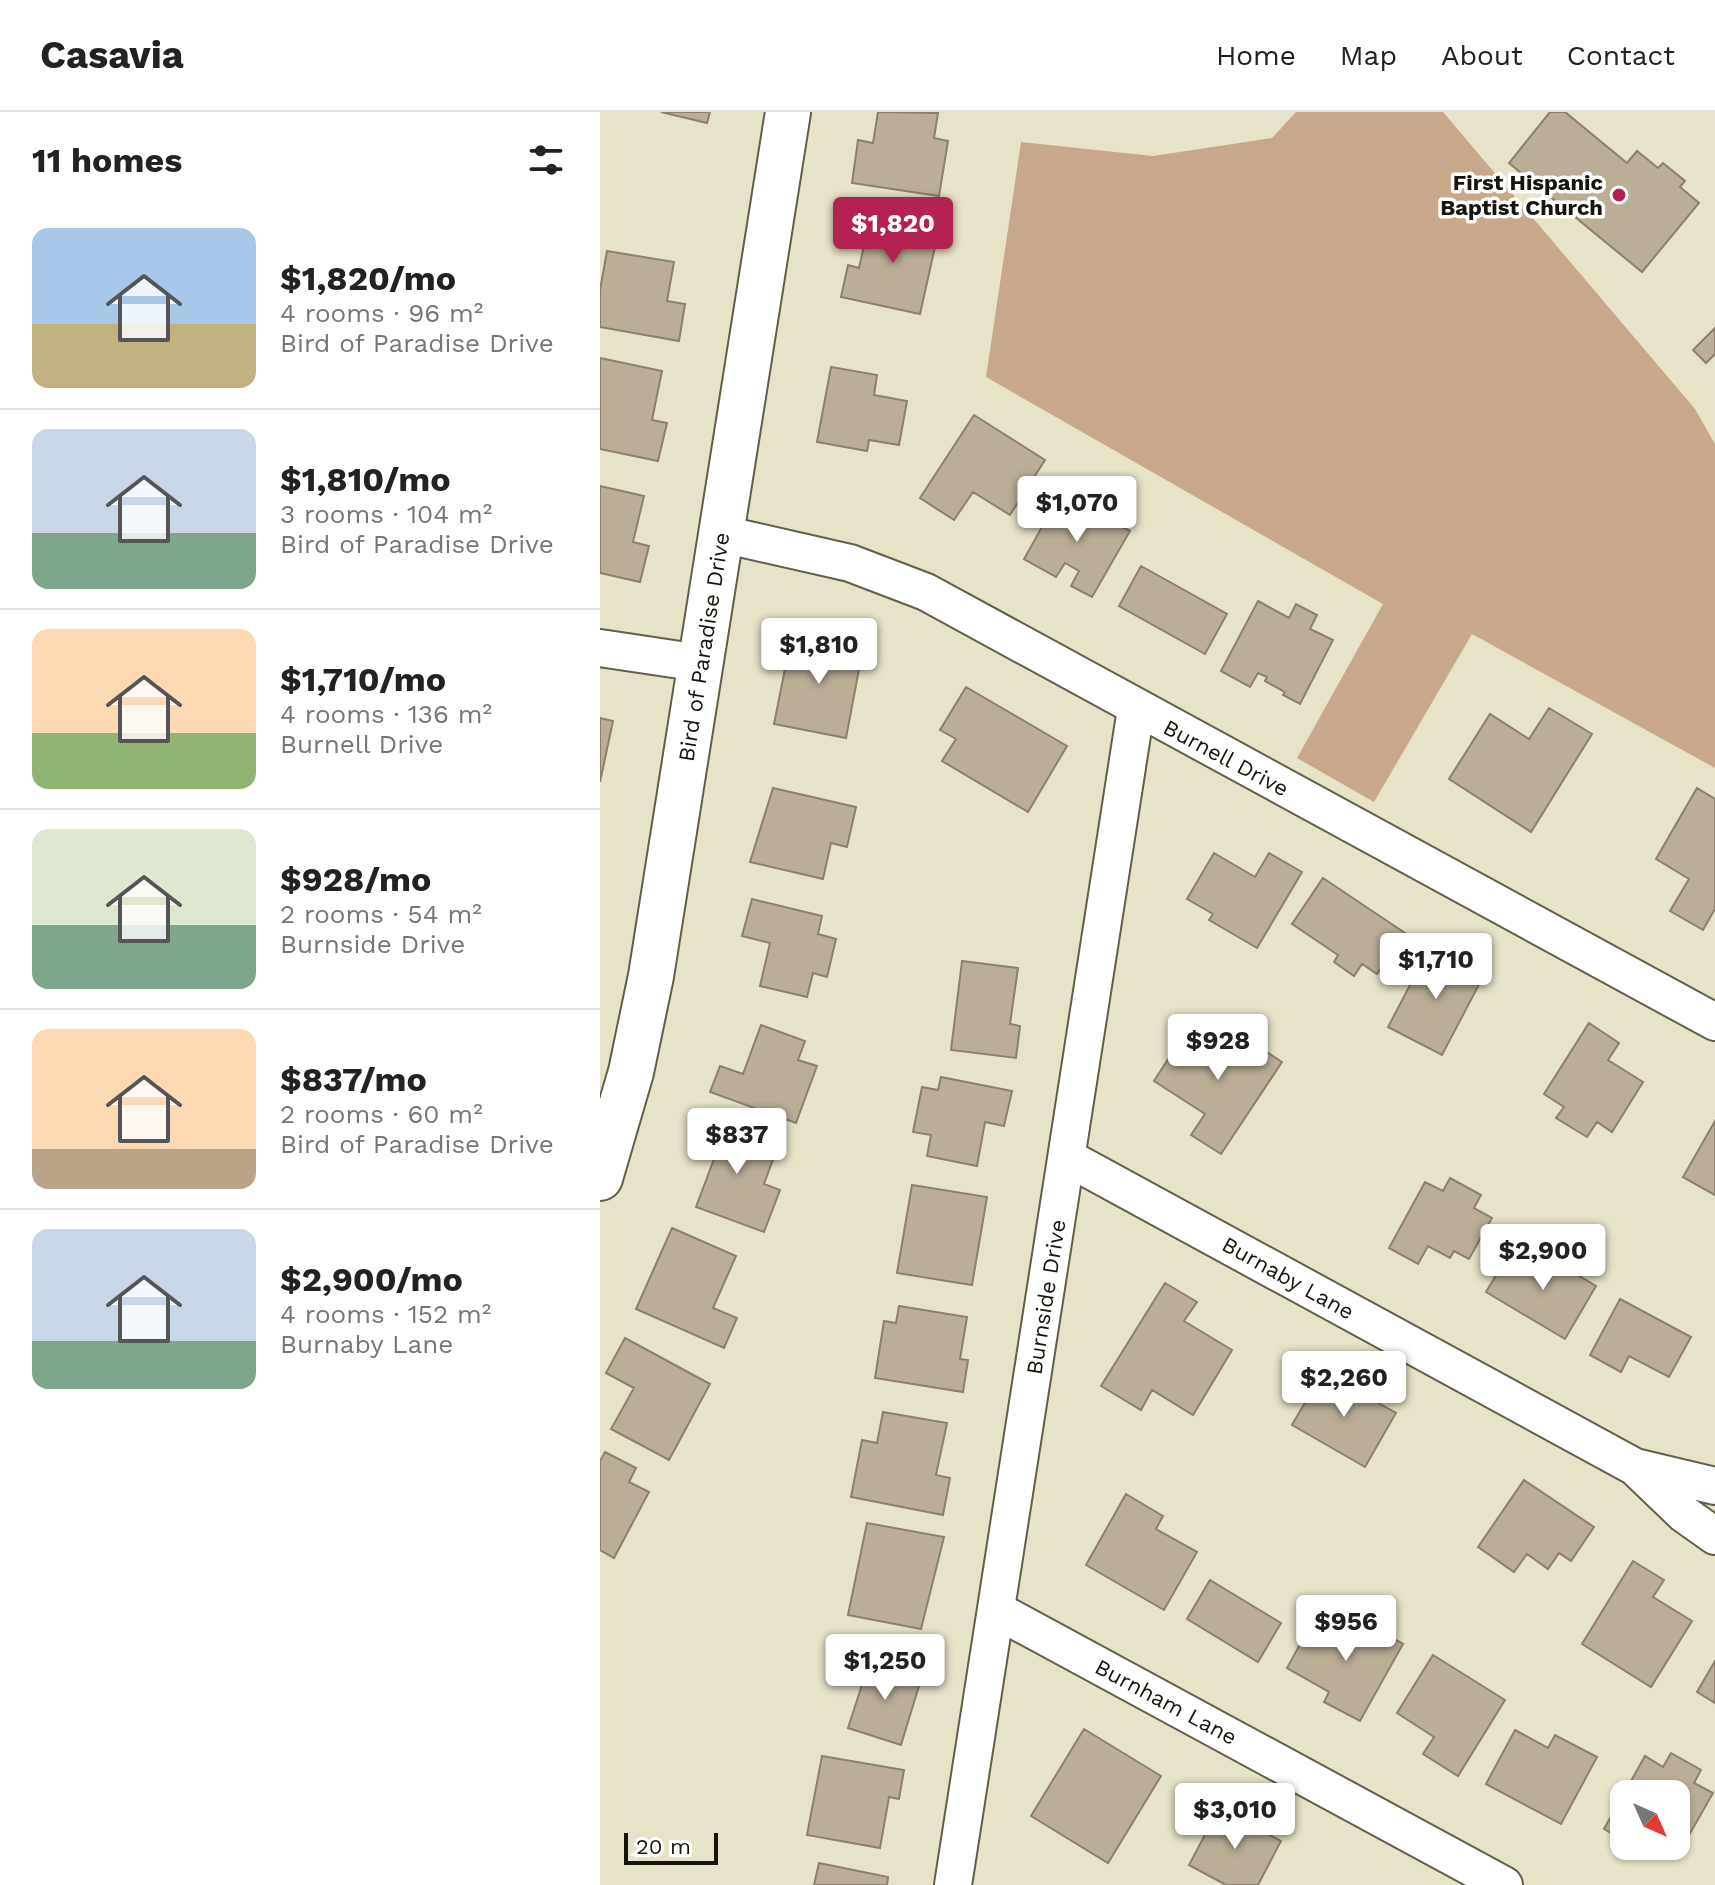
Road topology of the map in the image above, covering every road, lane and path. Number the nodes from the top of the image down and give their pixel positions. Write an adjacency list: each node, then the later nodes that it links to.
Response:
1 (788, 112): 2 (street, Bird of Paradise Drive)
2 (722, 534): 4 (street, Bird of Paradise Drive); 5 (street, Burnell Drive)
3 (600, 648): 4 (street)
4 (700, 663): 8 (street, Bird of Paradise Drive)
5 (1136, 709): 6 (street, Burnell Drive); 7 (street, Burnside Drive)
6 (1715, 1022)
7 (1068, 1158): 9 (street, Burnaby Lane); 12 (street, Burnside Drive)
8 (600, 1178)
9 (1635, 1467): 10 (street, Burnaby Lane); 11 (street, Burnaby Lane)
10 (1715, 1486)
11 (1715, 1536)
12 (996, 1610): 13 (street, Burnside Drive); 14 (street, Burnham Lane)
13 (953, 1885)
14 (1504, 1885)

